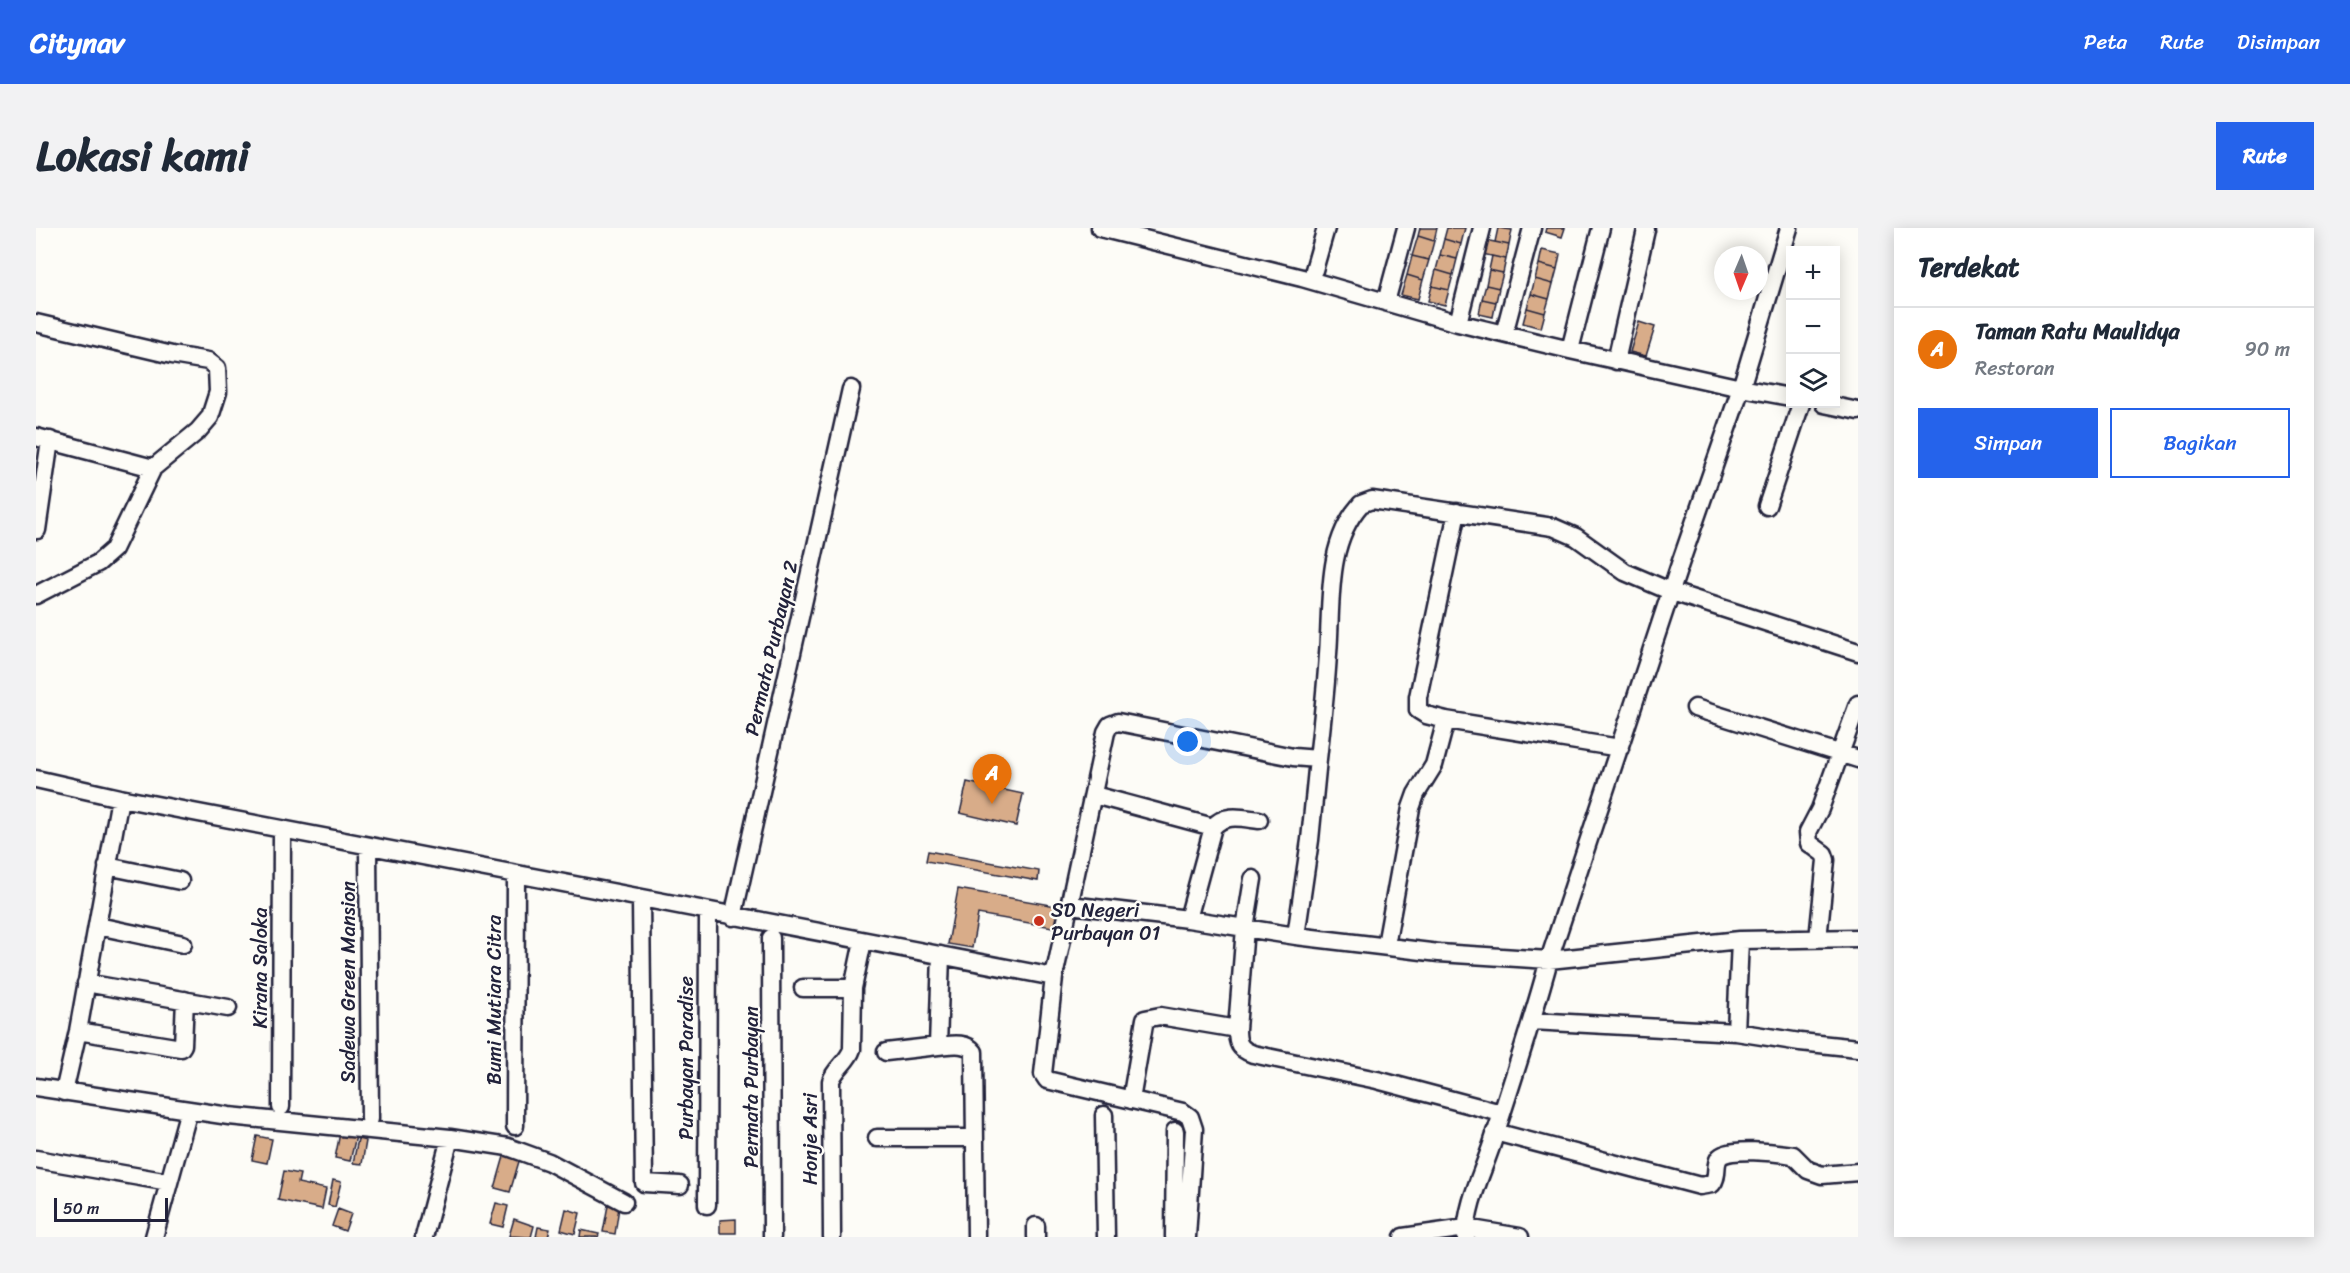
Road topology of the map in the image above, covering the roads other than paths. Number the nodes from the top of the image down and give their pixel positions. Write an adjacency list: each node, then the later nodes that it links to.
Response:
1 (1100, 228): 10 (street)
2 (1326, 228): 9 (street)
3 (1406, 228): 10 (street)
4 (1482, 228): 12 (street)
5 (1532, 228): 13 (street)
6 (1601, 228): 14 (street)
7 (1789, 228): 16 (street)
8 (1646, 230): 15 (street)
9 (1314, 270)
10 (1386, 302): 12 (street)
11 (36, 322): 23 (street)
12 (1458, 323): 13 (street)
13 (1504, 334): 14 (street)
14 (1570, 350): 15 (street)
15 (1616, 361): 16 (street)
16 (1740, 388): 18 (street); 27 (street)
17 (851, 389): 51 (street, Permata Purbayan 2)
18 (1786, 396)
19 (1840, 407): 21 (street)
20 (1800, 408): 24 (street)
21 (1858, 411)
22 (43, 438): 23 (street); 26 (street)
23 (153, 468): 28 (street)
24 (1767, 506)
25 (1457, 512): 27 (street); 32 (street); 35 (street)
26 (37, 530)
27 (1672, 590): 29 (street); 33 (street)
28 (36, 595)
29 (1858, 652)
30 (1858, 705): 34 (street)
31 (1695, 708): 34 (street)
32 (1446, 720): 33 (street); 62 (street)
33 (1620, 748): 64 (street)
34 (1841, 754): 36 (street); 58 (street)
35 (1318, 759): 38 (street); 55 (street)
36 (1858, 759)
37 (36, 779): 39 (street)
38 (1094, 795): 41 (street); 49 (street)
39 (120, 798): 42 (street); 44 (street)
40 (1259, 820): 41 (street)
41 (1213, 827): 52 (street)
42 (282, 829): 43 (street); 81 (street, Kirana Saloka)
43 (368, 846): 45 (street); 85 (street, Sadewa Green Mansion)
44 (107, 866): 47 (street); 53 (street)
45 (516, 874): 48 (street); 86 (street, Bumi Mutiara Citra)
46 (1253, 879): 54 (street)
47 (180, 881)
48 (641, 899): 50 (street); 95 (street)
49 (1070, 905): 52 (street); 65 (street)
50 (708, 912): 51 (street); 97 (street, Purbayan Paradise)
51 (733, 917): 60 (street)
52 (1188, 919): 54 (street)
53 (98, 926): 61 (street); 66 (street)
54 (1245, 928): 55 (street); 72 (street)
55 (1296, 936): 62 (street)
56 (771, 938): 101 (street, Permata Purbayan)
57 (1858, 938): 58 (street)
58 (1818, 939): 59 (street)
59 (1740, 940): 64 (street); 74 (street)
60 (863, 941): 63 (street); 68 (street, Honje Asri)
61 (183, 944)
62 (1386, 945): 64 (street)
63 (940, 955): 65 (street); 75 (street)
64 (1549, 960): 71 (street)
65 (1054, 977): 80 (street)
66 (86, 983): 69 (street); 73 (street)
67 (802, 988): 68 (street)
68 (853, 988): 102 (street, Honje Asri)
69 (185, 1000): 70 (street); 73 (street)
70 (228, 1008)
71 (1532, 1021): 74 (street); 83 (street)
72 (1237, 1029): 80 (street); 83 (street)
73 (78, 1031): 79 (street)
74 (1736, 1032): 76 (street)
75 (938, 1046): 77 (street); 91 (street)
76 (1858, 1048)
77 (886, 1052)
78 (36, 1088): 79 (street)
79 (64, 1092): 82 (street)
80 (1131, 1100): 106 (street)
81 (281, 1107)
82 (189, 1110): 89 (street); 94 (street)
83 (1501, 1113): 88 (street)
84 (1104, 1115): 104 (street)
85 (370, 1119)
86 (515, 1126)
87 (1175, 1131): 105 (street)
88 (1495, 1132): 93 (street); 98 (street)
89 (450, 1138): 96 (street); 100 (street)
90 (877, 1138): 91 (street)
91 (974, 1138): 103 (street)
92 (36, 1159): 94 (street)
93 (1858, 1172)
94 (169, 1182): 99 (street)
95 (680, 1185)
96 (624, 1202)
97 (707, 1205)
98 (1466, 1232): 107 (street); 108 (street)
99 (154, 1237)
100 (424, 1237)
101 (772, 1237)
102 (832, 1237)
103 (976, 1237)
104 (1106, 1237)
105 (1174, 1237)
106 (1187, 1237)
107 (1403, 1237)
108 (1520, 1237)

